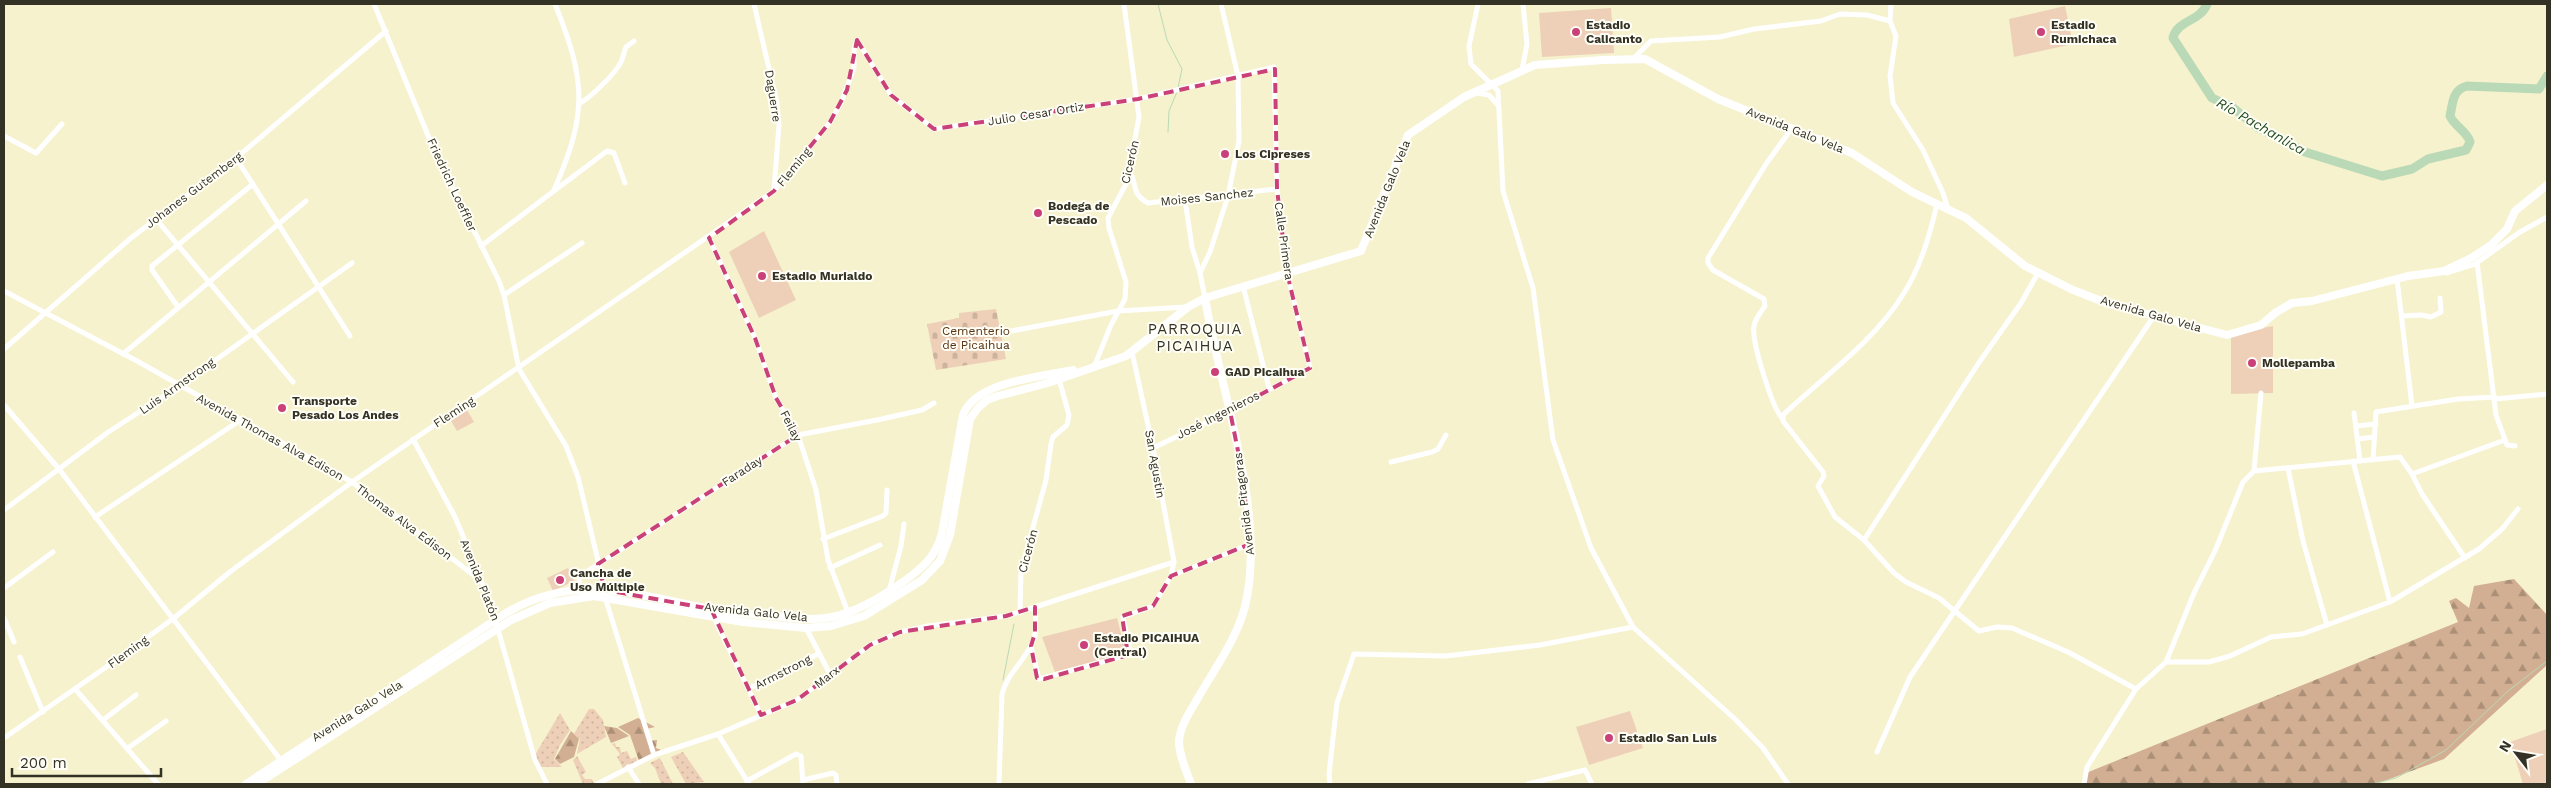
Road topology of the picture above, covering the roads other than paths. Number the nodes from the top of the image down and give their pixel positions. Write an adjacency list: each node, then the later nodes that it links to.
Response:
1 (374, 4): 10 (street, Friedrich Loeffler)
2 (555, 4): 18 (street)
3 (754, 4): 30 (street, Daguerre)
4 (1124, 4): 17 (street, Cicerón)
5 (1220, 4): 14 (street)
6 (1478, 4): 15 (street)
7 (1523, 4): 13 (street)
8 (1891, 4): 9 (street)
9 (1890, 22): 12 (street); 36 (street)
10 (386, 32): 24 (street, Johanes Gutemberg); 43 (street, Friedrich Loeffler)
11 (634, 41): 18 (street)
12 (1634, 58): 13 (main road, Avenida Galo Vela); 21 (main road, Avenida Galo Vela)
13 (1522, 70): 15 (main road, Avenida Galo Vela)
14 (1238, 76): 17 (street, Julio Cesar Ortiz); 29 (street, Calle Primera); 32 (street)
15 (1489, 84): 16 (main road, Avenida Galo Vela); 19 (street)
16 (1464, 96): 19 (street); 48 (main road, Avenida Galo Vela)
17 (1138, 99): 22 (street, Julio Cesar Ortiz); 25 (street, Cicerón)
18 (580, 103): 31 (street)
19 (1497, 104): 137 (street)
20 (62, 124): 23 (street)
21 (1792, 128): 35 (main road, Avenida Galo Vela); 84 (street)
22 (934, 129): 30 (street, Fleming)
23 (4, 136)
24 (236, 158): 27 (street); 38 (street, Johanes Gutemberg)
25 (1129, 169): 33 (street, Moises Sanchez); 60 (street, Cicerón)
26 (625, 183): 31 (street)
27 (253, 184): 39 (street); 42 (street)
28 (2547, 185): 46 (main road, Avenida Galo Vela)
29 (1277, 189): 32 (street, Moises Sanchez); 48 (street, Calle Primera)
30 (774, 191): 40 (street, Fleming)
31 (553, 192): 43 (street)
32 (1228, 196): 33 (street, Moises Sanchez); 47 (street)
33 (1185, 200): 47 (street)
34 (306, 201): 39 (street)
35 (1937, 204): 36 (main road, Avenida Galo Vela); 84 (street)
36 (1948, 209): 49 (main road, Avenida Galo Vela)
37 (2547, 217): 44 (street)
38 (156, 219): 42 (street); 61 (street, Johanes Gutemberg)
39 (278, 224): 51 (street); 52 (street)
40 (709, 238): 70 (street, Fleming); 89 (street, Feilay)
41 (582, 243): 55 (street)
42 (177, 245): 51 (street); 58 (street)
43 (481, 246): 55 (street, Friedrich Loeffler)
44 (2477, 262): 46 (street); 78 (street)
45 (352, 263): 52 (street, Luis Armstrong)
46 (2431, 272): 50 (main road, Avenida Galo Vela)
47 (1200, 273): 56 (street)
48 (1287, 273): 53 (main road, Avenida Galo Vela); 75 (street, Calle Primera)
49 (2038, 273): 62 (main road, Avenida Galo Vela); 111 (street)
50 (2397, 279): 62 (main road, Avenida Galo Vela); 63 (street)
51 (208, 282): 58 (street); 65 (street)
52 (318, 286): 65 (street, Luis Armstrong); 66 (street)
53 (1243, 286): 56 (main road, Avenida Galo Vela); 75 (street, José Ingenieros)
54 (4, 291): 61 (street, Avenida Thomas Alva Edison)
55 (504, 295): 70 (street, Friedrich Loeffler)
56 (1206, 298): 59 (main road, Avenida Galo Vela); 82 (main road, Avenida Pitagoras)
57 (2440, 298): 63 (street)
58 (178, 307): 69 (street)
59 (1188, 307): 60 (street); 68 (main road, Avenida Galo Vela)
60 (1118, 311): 64 (street); 71 (street, Cicerón)
61 (48, 313): 67 (street, Johanes Gutemberg); 69 (street, Avenida Thomas Alva Edison)
62 (2154, 316): 129 (street)
63 (2403, 316): 81 (street)
64 (1006, 332)
65 (251, 333): 73 (street); 74 (street, Luis Armstrong)
66 (350, 336)
67 (4, 349)
68 (1132, 352): 71 (main road, Avenida Galo Vela); 95 (street, San Agustin)
69 (123, 354): 74 (street, Avenida Thomas Alva Edison)
70 (519, 369): 91 (street, Fleming); 117 (street, Friedrich Loeffler)
71 (1090, 369): 72 (main road, Avenida Galo Vela); 123 (main road, Avenida Galo Vela)
72 (1059, 379): 130 (street, Cicerón); 134 (main road, Avenida Galo Vela)
73 (293, 382)
74 (179, 386): 85 (street, Avenida Thomas Alva Edison); 101 (street, Luis Armstrong)
75 (1269, 388): 82 (street, José Ingenieros)
76 (2261, 393): 102 (street)
77 (2547, 394): 78 (street)
78 (2495, 398): 81 (street); 93 (street)
79 (934, 403): 89 (street, Faraday)
80 (4, 405): 101 (street)
81 (2412, 406): 86 (street)
82 (1230, 411): 95 (street, José Ingenieros); 112 (main road, Avenida Pitagoras)
83 (2354, 413): 87 (street)
84 (1782, 418): 111 (street)
85 (239, 421): 104 (street, Avenida Thomas Alva Edison); 108 (street)
86 (2376, 424): 87 (street); 90 (street)
87 (2356, 426): 92 (street)
88 (1446, 434): 99 (street)
89 (798, 435): 110 (street, Feilay); 117 (street, Faraday)
90 (2374, 437): 92 (street); 97 (street)
91 (414, 439): 104 (street, Fleming); 120 (street, Avenida Platón)
92 (2358, 439): 96 (street)
93 (2506, 440): 94 (street); 103 (street)
94 (2515, 446)
95 (1153, 448): 116 (street, San Agustin)
96 (2360, 460): 97 (street); 98 (street)
97 (2373, 460): 103 (street)
98 (2353, 461): 100 (street); 125 (street)
99 (1391, 462)
100 (2288, 468): 102 (street); 136 (street)
101 (59, 469): 107 (street, Luis Armstrong); 108 (street)
102 (2254, 471): 143 (street)
103 (2412, 474): 115 (street)
104 (352, 482): 120 (street, Thomas Alva Edison); 133 (street, Fleming)
105 (887, 490): 110 (street)
106 (2518, 509): 115 (street)
107 (4, 510)
108 (95, 517): 133 (street)
109 (904, 524): 123 (street)
110 (823, 539): 118 (street, Feilay)
111 (1864, 540): 129 (street)
112 (1250, 544): 119 (street); 170 (main road, Avenida Pitagoras)
113 (880, 545): 118 (street)
114 (52, 552): 121 (street)
115 (2465, 558): 125 (street)
116 (1174, 562): 119 (street, San Agustin); 126 (street, Marx)
117 (598, 564): 122 (street, Faraday); 124 (street, Friedrich Loeffler)
118 (830, 568): 128 (street, Feilay)
119 (1171, 576): 140 (street)
120 (480, 580): 135 (street, Avenida Platón)
121 (4, 588)
122 (578, 589): 124 (main road, Avenida Galo Vela); 135 (main road, Avenida Galo Vela)
123 (889, 591): 128 (main road, Avenida Galo Vela)
124 (605, 593): 127 (main road, Avenida Galo Vela); 131 (main road, Avenida Galo Vela); 135 (main road, Avenida Galo Vela); 157 (street, Friedrich Loeffler)
125 (2390, 602): 136 (street)
126 (1035, 607): 130 (street, Marx); 140 (street)
127 (711, 609): 128 (main road, Avenida Galo Vela); 131 (street)
128 (848, 612): 134 (street, Feilay)
129 (1954, 612): 146 (street); 156 (street)
130 (1020, 613): 144 (street, Marx)
131 (713, 617): 138 (main road, Avenida Galo Vela); 145 (street)
132 (4, 618): 139 (street)
133 (174, 618): 147 (street, Fleming); 158 (street)
134 (851, 621): 138 (main road, Avenida Galo Vela)
135 (498, 624): 158 (main road, Avenida Galo Vela); 165 (street, Avenida Platón)
136 (2327, 625): 143 (street)
137 (1633, 627): 171 (street); 174 (street)
138 (806, 628): 141 (street)
139 (14, 642)
140 (1030, 646): 169 (street)
141 (818, 654): 144 (street); 145 (street, Armstrong)
142 (20, 657): 149 (street)
143 (2166, 662): 146 (street)
144 (830, 674): 150 (street, Marx)
145 (748, 689): 150 (street)
146 (2136, 689): 175 (street)
147 (76, 690): 149 (street, Fleming); 151 (street)
148 (136, 696): 151 (street)
149 (43, 712): 154 (street, Fleming)
150 (761, 715): 153 (street, Marx)
151 (103, 720): 155 (street)
152 (166, 721): 155 (street)
153 (718, 734): 157 (street, Marx); 161 (street)
154 (4, 738)
155 (128, 748): 162 (street)
156 (1877, 752)
157 (654, 755): 159 (street, Marx)
158 (282, 762): 163 (main road, Avenida Galo Vela); 164 (main road, Avenida Galo Vela)
159 (628, 766): 166 (street, Marx); 167 (street)
160 (803, 782): 161 (street); 168 (street)
161 (748, 783)
162 (158, 784)
163 (246, 784)
164 (257, 784)
165 (547, 784)
166 (597, 784)
167 (639, 784)
168 (836, 784)
169 (999, 784)
170 (1191, 784)
171 (1330, 784)
172 (1528, 784): 173 (street)
173 (1592, 784)
174 (1788, 784)
175 (2084, 784)

